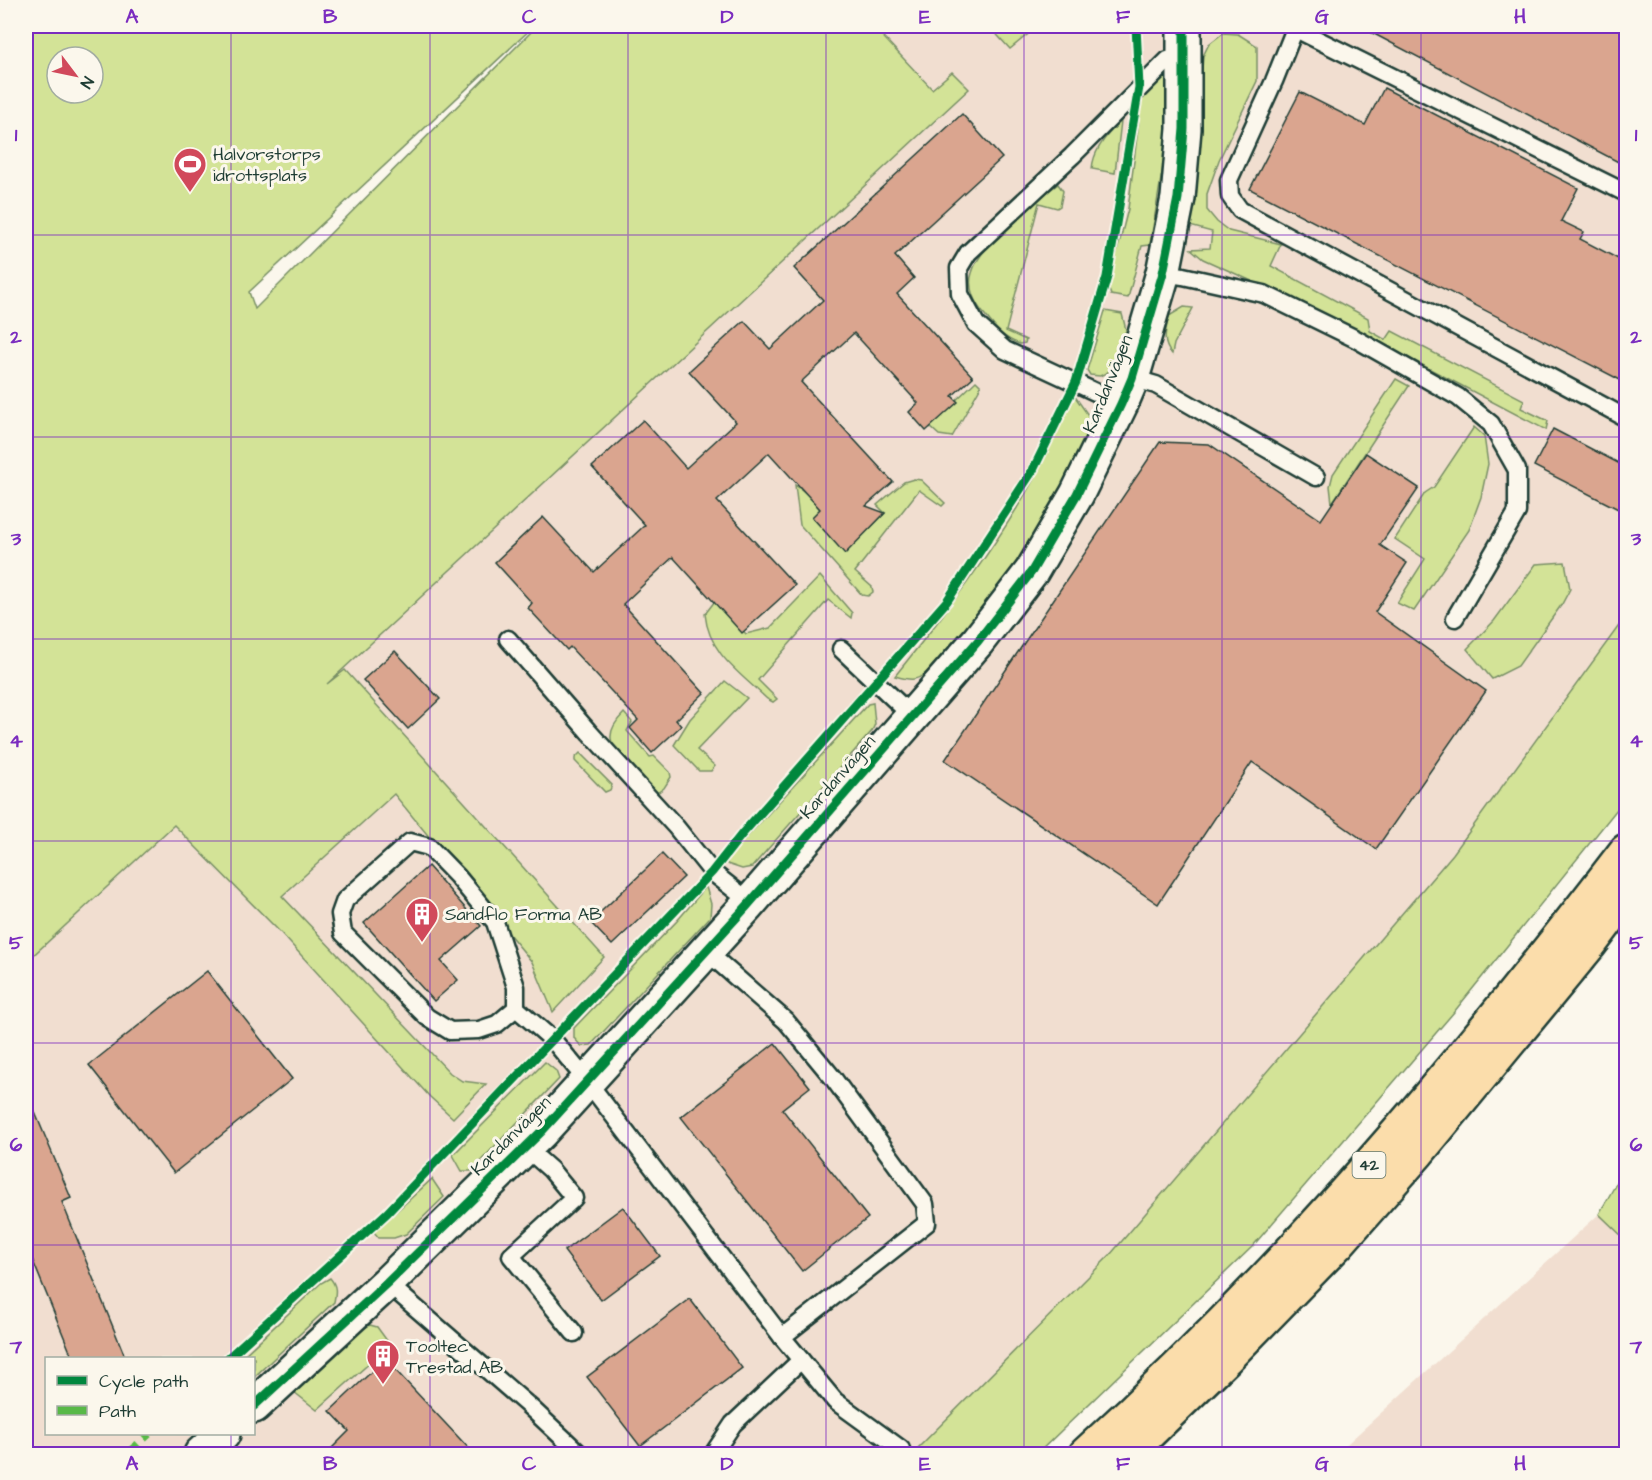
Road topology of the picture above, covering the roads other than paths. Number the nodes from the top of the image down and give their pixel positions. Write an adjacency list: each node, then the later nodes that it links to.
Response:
1 (1294, 26): 3 (lane); 6 (lane)
2 (1185, 41): 4 (street, Kardanvägen); 5 (lane)
3 (1626, 193)
4 (1163, 273): 5 (street, Kardanvägen); 8 (lane)
5 (1126, 391): 7 (lane); 11 (street, Kardanvägen)
6 (1626, 418)
7 (1316, 477)
8 (1455, 618)
9 (508, 639): 14 (lane)
10 (841, 649): 11 (lane)
11 (912, 716): 14 (street, Kardanvägen)
12 (1626, 851): 29 (main road, 42)
13 (1626, 896): 30 (main road, 42)
14 (750, 902): 15 (street, Kardanvägen)
15 (706, 951): 17 (street, Kardanvägen); 21 (lane)
16 (516, 1008): 16 (lane); 17 (lane)
17 (587, 1081): 18 (street, Kardanvägen); 21 (lane)
18 (525, 1147): 19 (street, Kardanvägen); 20 (lane)
19 (387, 1283): 23 (street, Kardanvägen); 27 (lane)
20 (573, 1333)
21 (782, 1337): 22 (lane)
22 (801, 1360): 25 (lane); 28 (lane)
23 (255, 1405)
24 (222, 1435): 26 (street)
25 (901, 1449)
26 (201, 1455)
27 (580, 1455)
28 (712, 1455)
29 (1086, 1455)
30 (1127, 1455)

